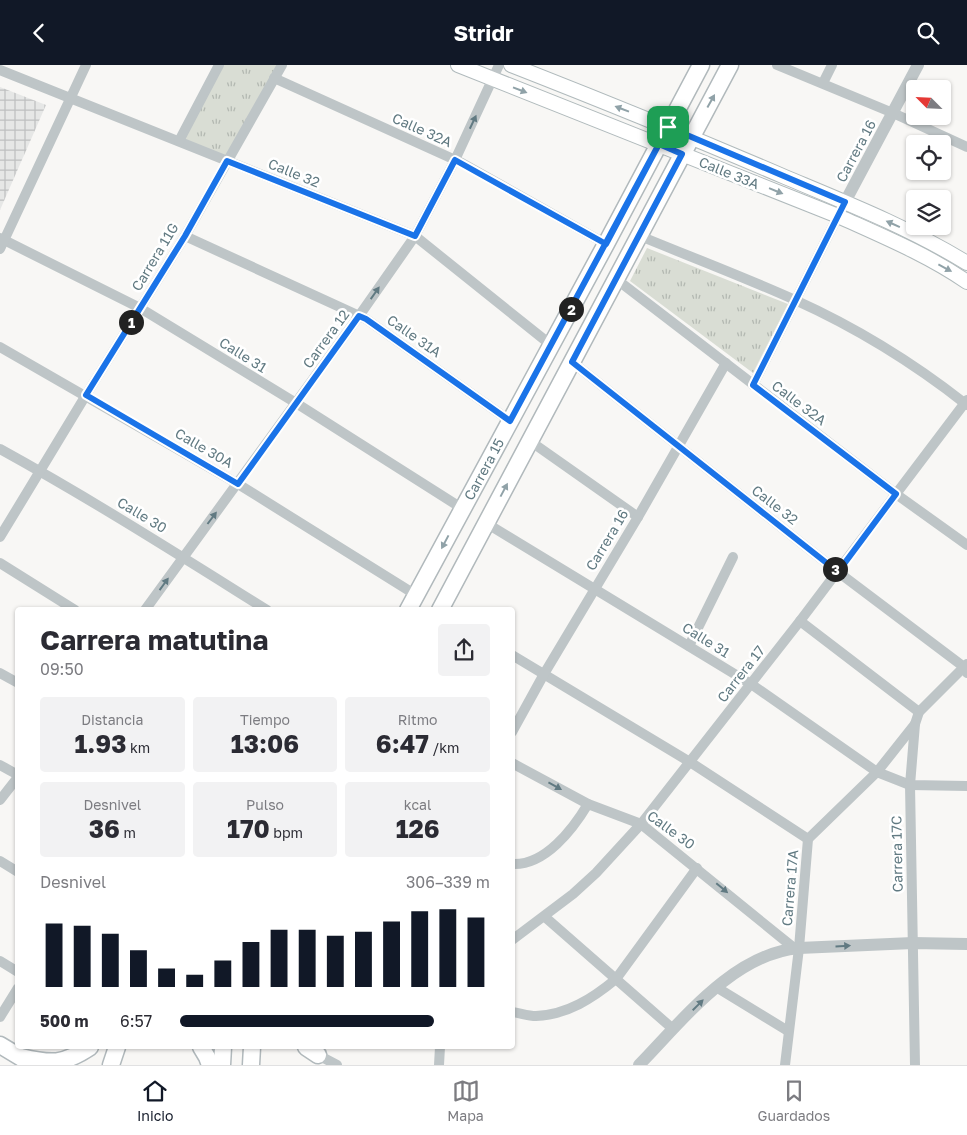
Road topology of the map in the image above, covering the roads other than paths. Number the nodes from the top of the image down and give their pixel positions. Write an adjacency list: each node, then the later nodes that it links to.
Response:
1 (86, 65): 16 (street)
2 (219, 65): 20 (street)
3 (282, 65): 13 (street, Carrera 11G)
4 (458, 65): 14 (main road, Calle 33A)
5 (499, 65): 14 (street, Carrera 12)
6 (510, 65): 18 (main road, Calle 33A, one-way to 6)
7 (701, 65): 18 (main road, Carrera 15)
8 (730, 65): 19 (main road, Carrera 15, one-way to 8)
9 (777, 65): 15 (street)
10 (832, 65): 15 (street)
11 (918, 65): 17 (street, Carrera 16)
12 (0, 69): 16 (street, Calle 32)
13 (274, 78): 24 (street, Calle 32A); 25 (street, Carrera 11G)
14 (493, 79): 21 (main road, Calle 33A, one-way to 21); 24 (street, Carrera 12, one-way to 14)
15 (823, 83): 17 (street)
16 (70, 97): 20 (street, Calle 32); 31 (street)
17 (893, 113): 22 (street); 26 (street, Carrera 16)
18 (668, 127): 19 (main road, Calle 33A); 21 (main road, Carrera 15)
19 (691, 137): 23 (main road, Carrera 15); 26 (main road, Calle 33A)
20 (179, 141): 25 (street, Calle 32)
21 (659, 144): 23 (main road, Calle 33A); 32 (main road, Carrera 15)
22 (967, 147)
23 (682, 154): 27 (main road, Calle 33A, one-way to 27); 28 (main road, Carrera 15)
24 (455, 160): 30 (street, Carrera 12); 32 (street, Calle 32A)
25 (227, 161): 29 (street, Carrera 11G); 30 (street, Calle 32)
26 (845, 202): 27 (street, Carrera 16); 34 (main road, Calle 33A, one-way to 26)
27 (838, 217): 36 (main road, Calle 33A, one-way to 36); 37 (street, Carrera 16)
28 (640, 235): 35 (main road, Carrera 15); 37 (street)
29 (185, 236): 38 (street, Carrera 11G); 39 (street, Calle 31A)
30 (415, 236): 39 (street, Carrera 12, one-way to 30); 40 (street, Calle 32)
31 (2, 239): 33 (street); 38 (street, Calle 31)
32 (606, 244): 40 (main road, Carrera 15)
33 (0, 249)
34 (967, 263)
35 (616, 279): 42 (main road, Carrera 15); 43 (street, Calle 32A)
36 (967, 282)
37 (796, 300): 44 (street, Carrera 16); 47 (street)
38 (140, 308): 45 (street, Carrera 11G); 46 (street, Calle 31)
39 (359, 316): 46 (street, Carrera 12); 48 (street, Calle 31A)
40 (551, 345): 48 (main road, Carrera 15)
41 (0, 347): 45 (street, Calle 30A)
42 (572, 362): 49 (main road, Carrera 15); 50 (street, Calle 32)
43 (726, 363): 44 (street, Calle 32A); 50 (street, Carrera 16)
44 (753, 385): 54 (street, Calle 32A)
45 (86, 395): 52 (street, Carrera 11G); 53 (street, Calle 30A)
46 (296, 403): 53 (street, Carrera 12); 55 (street, Calle 31)
47 (966, 403): 54 (street, Carrera 17)
48 (510, 421): 55 (main road, Carrera 15)
49 (530, 441): 56 (street); 57 (main road, Carrera 15, one-way to 49)
50 (679, 446): 56 (street, Carrera 16); 63 (street, Calle 32)
51 (0, 449): 52 (street, Calle 30)
52 (40, 471): 58 (street, Carrera 11G); 60 (street, Calle 30)
53 (238, 484): 60 (street, Carrera 12, one-way to 53); 65 (street, Calle 30A)
54 (896, 494): 59 (street, Calle 32A); 63 (street, Carrera 17)
55 (463, 509): 65 (main road, Carrera 15, one-way to 65)
56 (638, 517): 64 (street, Carrera 16)
57 (486, 523): 64 (street, Calle 31); 70 (main road, Carrera 15)
58 (0, 537)
59 (967, 545)
60 (183, 557): 67 (street, Carrera 12, one-way to 60); 68 (street, Calle 30)
61 (732, 557): 72 (street)
62 (0, 563): 66 (street)
63 (838, 572): 71 (street, Carrera 17); 74 (street, Calle 32)
64 (596, 589): 72 (street, Calle 31); 76 (street, Carrera 16)
65 (416, 595): 69 (main road, Carrera 15)
66 (70, 607)
67 (147, 607)
68 (262, 607)
69 (410, 607)
70 (442, 607)
71 (800, 621): 78 (street, Carrera 17); 79 (street)
72 (689, 645): 78 (street, Calle 31)
73 (515, 657): 76 (street)
74 (966, 668): 79 (street, Carrera 17C)
75 (0, 673): 77 (street)
76 (544, 674): 81 (street, Carrera 16); 82 (street)
77 (15, 681)
78 (751, 684): 82 (street, Carrera 17); 85 (street, Calle 31)
79 (919, 712): 80 (street, Carrera 17C)
80 (915, 724): 85 (street, Carrera 17A); 88 (street, Carrera 17C)
81 (515, 727)
82 (690, 761): 92 (street, Carrera 17); 93 (street)
83 (0, 765): 86 (street)
84 (515, 765): 91 (street, Calle 30, one-way to 91)
85 (877, 772): 88 (street, Calle 31); 93 (street, Carrera 17A)
86 (15, 774)
87 (15, 780): 90 (street)
88 (910, 785): 89 (street, Calle 31); 100 (street, Carrera 17C)
89 (967, 786)
90 (0, 800)
91 (588, 804): 92 (street, Calle 30); 95 (street)
92 (641, 824): 96 (street, Calle 30); 98 (street, Carrera 17)
93 (808, 839): 102 (street, Carrera 17A)
94 (0, 861): 97 (street)
95 (515, 864)
96 (697, 868): 102 (street, Calle 30, one-way to 102); 105 (street)
97 (15, 870)
98 (545, 917): 99 (street, Carrera 17); 105 (street)
99 (515, 938)
100 (913, 943): 101 (street); 102 (street, one-way to 100); 129 (street, Carrera 17C)
101 (967, 943)
102 (797, 948): 106 (street); 111 (street, Carrera 17A)
103 (0, 961): 104 (street)
104 (15, 970)
105 (616, 979): 108 (street); 110 (street)
106 (716, 987): 110 (street, one-way to 106); 111 (street)
107 (15, 993): 109 (street)
108 (515, 1013)
109 (0, 1017)
110 (673, 1029): 127 (street)
111 (788, 1031): 128 (street, Carrera 17A)
112 (0, 1045): 120 (main road)
113 (87, 1049): 120 (main road)
114 (116, 1049): 121 (main road)
115 (202, 1049): 122 (main road)
116 (224, 1049): 123 (main road)
117 (252, 1049): 124 (main road)
118 (440, 1049): 126 (street)
119 (314, 1050): 125 (street)
120 (28, 1061)
121 (111, 1065)
122 (210, 1065)
123 (222, 1065)
124 (251, 1065)
125 (338, 1065)
126 (438, 1065)
127 (639, 1065)
128 (785, 1065)
129 (915, 1065)

